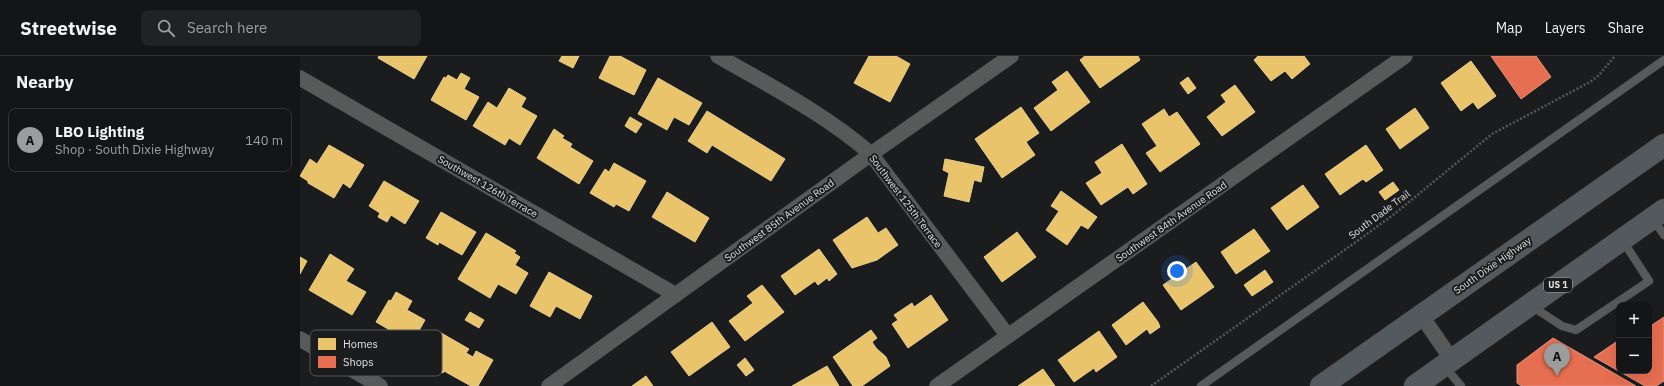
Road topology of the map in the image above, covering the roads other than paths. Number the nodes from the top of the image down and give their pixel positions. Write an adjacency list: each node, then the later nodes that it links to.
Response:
1 (718, 56): 7 (street, Southwest 125th Terrace)
2 (1011, 56): 7 (street, Southwest 85th Avenue Road)
3 (1406, 56): 13 (street, Southwest 84th Avenue Road)
4 (1664, 60): 21 (lane)
5 (300, 78): 10 (street, Southwest 126th Terrace)
6 (1664, 145): 12 (highway, South Dixie Highway)
7 (871, 154): 10 (street, Southwest 85th Avenue Road); 13 (street, Southwest 125th Terrace)
8 (1660, 221): 9 (highway, US 1)
9 (1623, 240): 11 (highway, US 1); 11 (lane)
10 (676, 295): 19 (street, Southwest 85th Avenue Road)
11 (1530, 305): 16 (highway, US 1)
12 (1421, 315): 16 (street); 22 (highway, South Dixie Highway)
13 (1008, 336): 20 (street, Southwest 84th Avenue Road)
14 (300, 339): 15 (street)
15 (310, 345)
16 (1448, 363): 23 (highway, US 1); 24 (lane)
17 (363, 376): 18 (street)
18 (380, 386)
19 (549, 386)
20 (937, 386)
21 (1201, 386)
22 (1321, 386)
23 (1415, 386)
24 (1461, 386)

